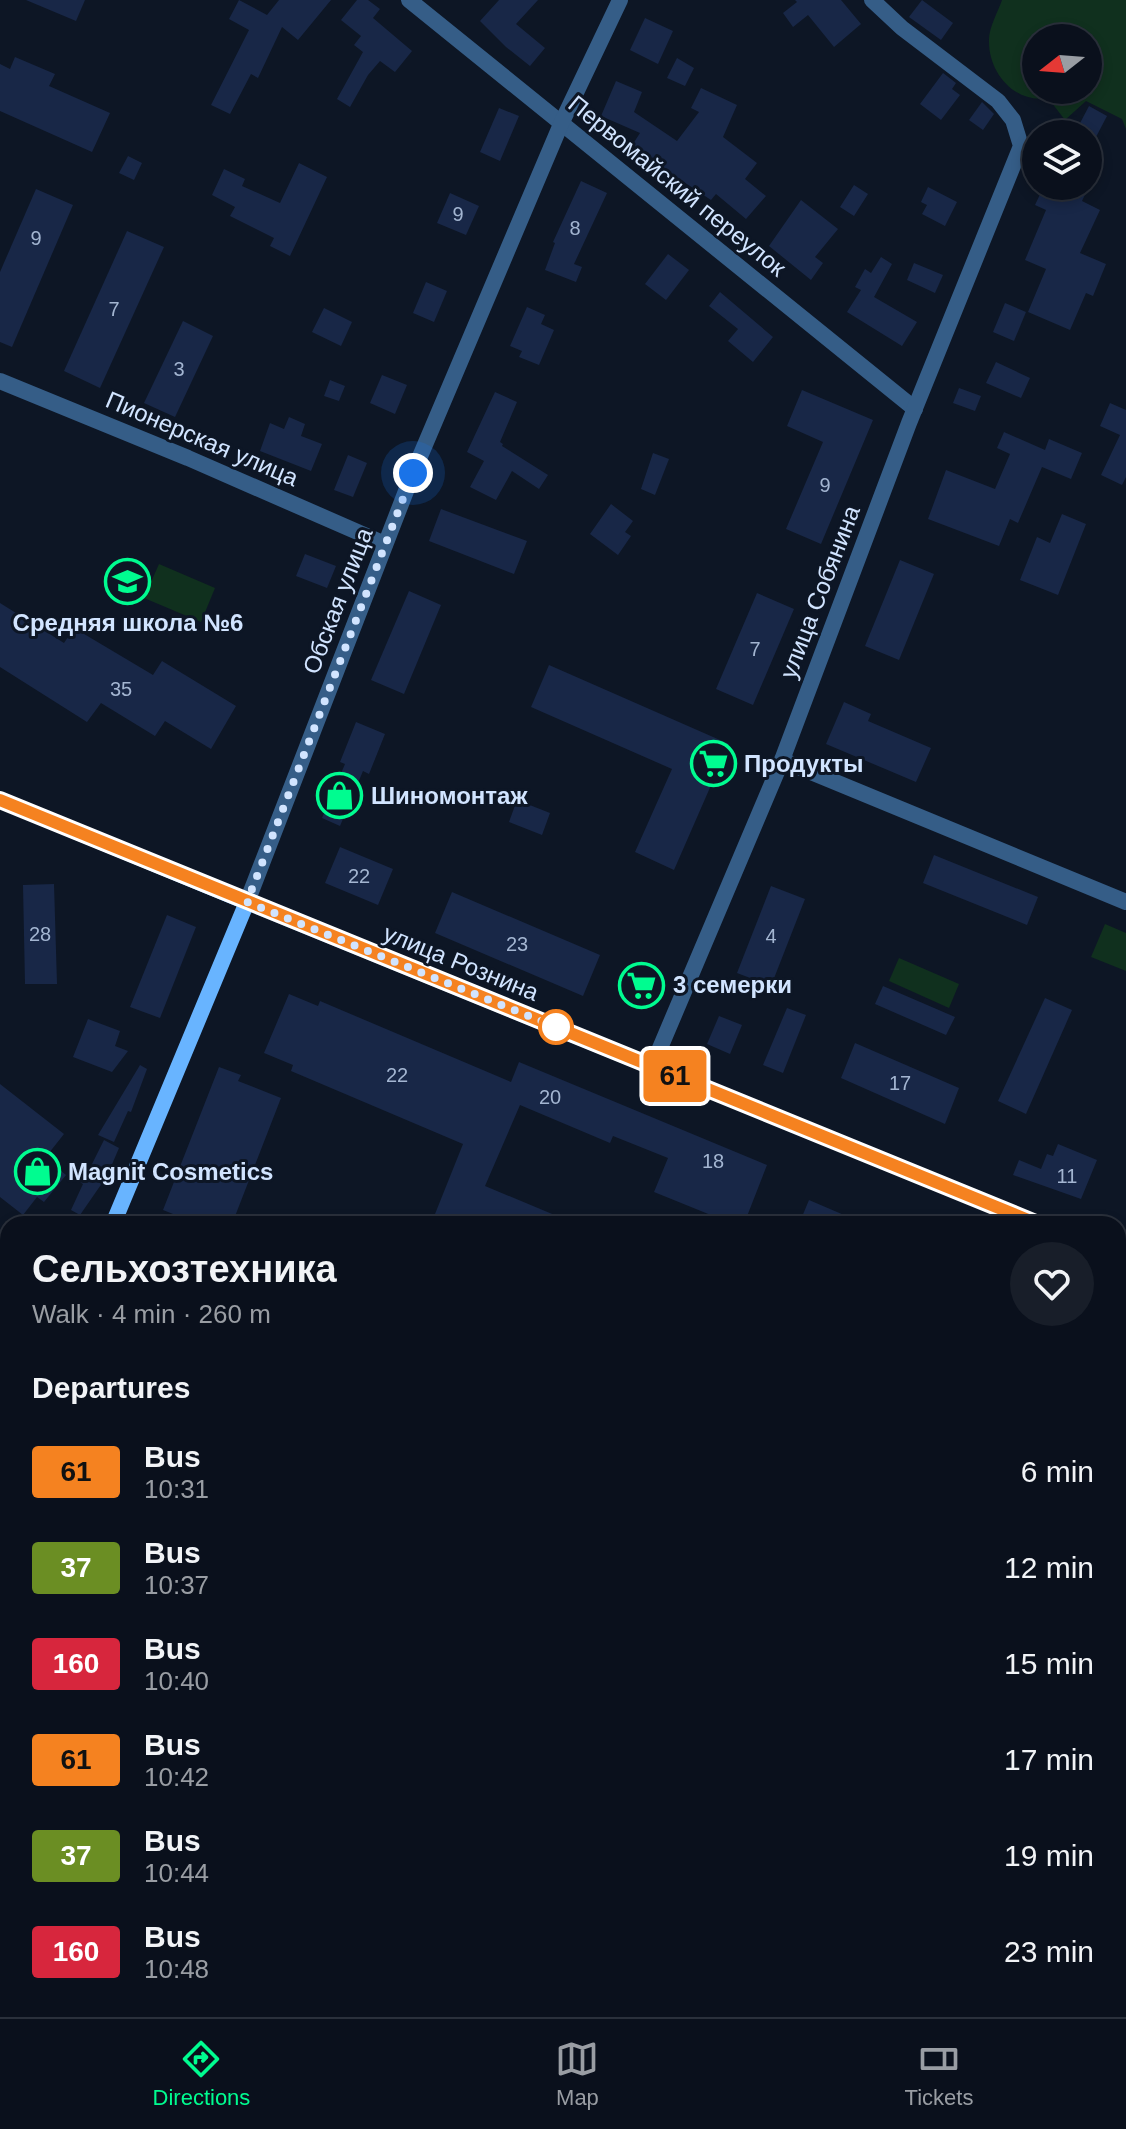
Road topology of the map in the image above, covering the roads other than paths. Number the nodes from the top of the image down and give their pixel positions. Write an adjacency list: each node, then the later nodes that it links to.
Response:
1 (409, 0): 4 (street, Первомайский переулок)
2 (620, 0): 4 (street, Обская улица)
3 (872, 0): 6 (street, улица Собянина)
4 (561, 124): 6 (street, Первомайский переулок); 7 (street, Обская улица)
5 (0, 381): 7 (street, Пионерская улица)
6 (915, 409): 8 (street, улица Собянина)
7 (385, 544): 10 (street, Обская улица)
8 (782, 760): 11 (street); 12 (street, улица Собянина)
9 (0, 800): 10 (main road, улица Рознина)
10 (247, 902): 12 (street, улица Рознина); 13 (main road, Обская улица)
11 (1126, 902)
12 (652, 1067): 14 (street, улица Рознина)
13 (116, 1216)
14 (1018, 1216)

